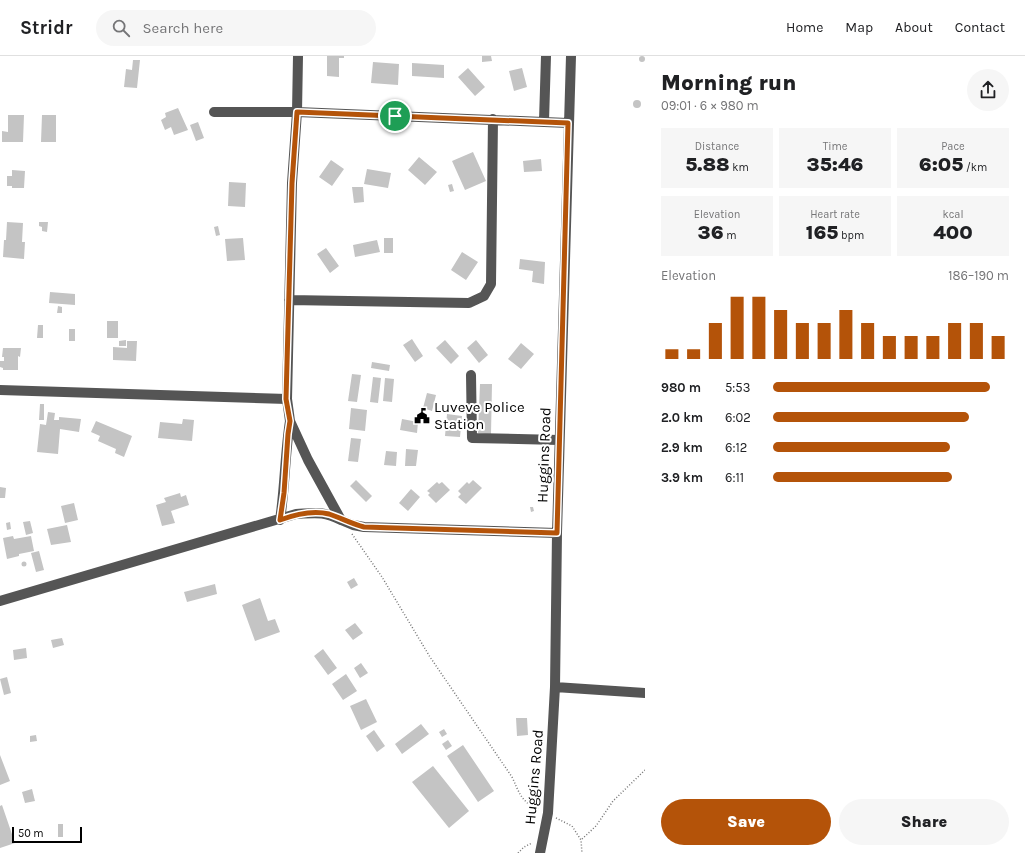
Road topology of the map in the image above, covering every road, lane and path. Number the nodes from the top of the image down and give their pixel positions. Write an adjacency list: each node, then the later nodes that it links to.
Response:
1 (298, 56): 5 (street)
2 (546, 56): 7 (street)
3 (570, 56): 8 (street, Huggins Road)
4 (214, 112): 5 (street)
5 (297, 112): 6 (street); 9 (street)
6 (493, 119): 7 (street); 9 (street)
7 (544, 121): 8 (street)
8 (568, 123): 14 (street, Huggins Road)
9 (289, 300): 12 (street)
10 (471, 375): 14 (street)
11 (0, 390): 12 (street)
12 (286, 399): 13 (street)
13 (290, 421): 15 (street); 16 (street)
14 (559, 440): 17 (street, Huggins Road)
15 (280, 520): 16 (street); 18 (street)
16 (341, 520): 17 (street); 22 (path)
17 (557, 533): 19 (street, Huggins Road)
18 (0, 601)
19 (555, 687): 20 (street); 22 (street, Huggins Road)
20 (645, 693)
21 (645, 770): 24 (path)
22 (548, 814): 23 (street, Huggins Road); 24 (path)
23 (543, 838): 25 (path); 26 (street, Huggins Road)
24 (581, 840): 27 (path)
25 (518, 853)
26 (540, 853)
27 (582, 853)

